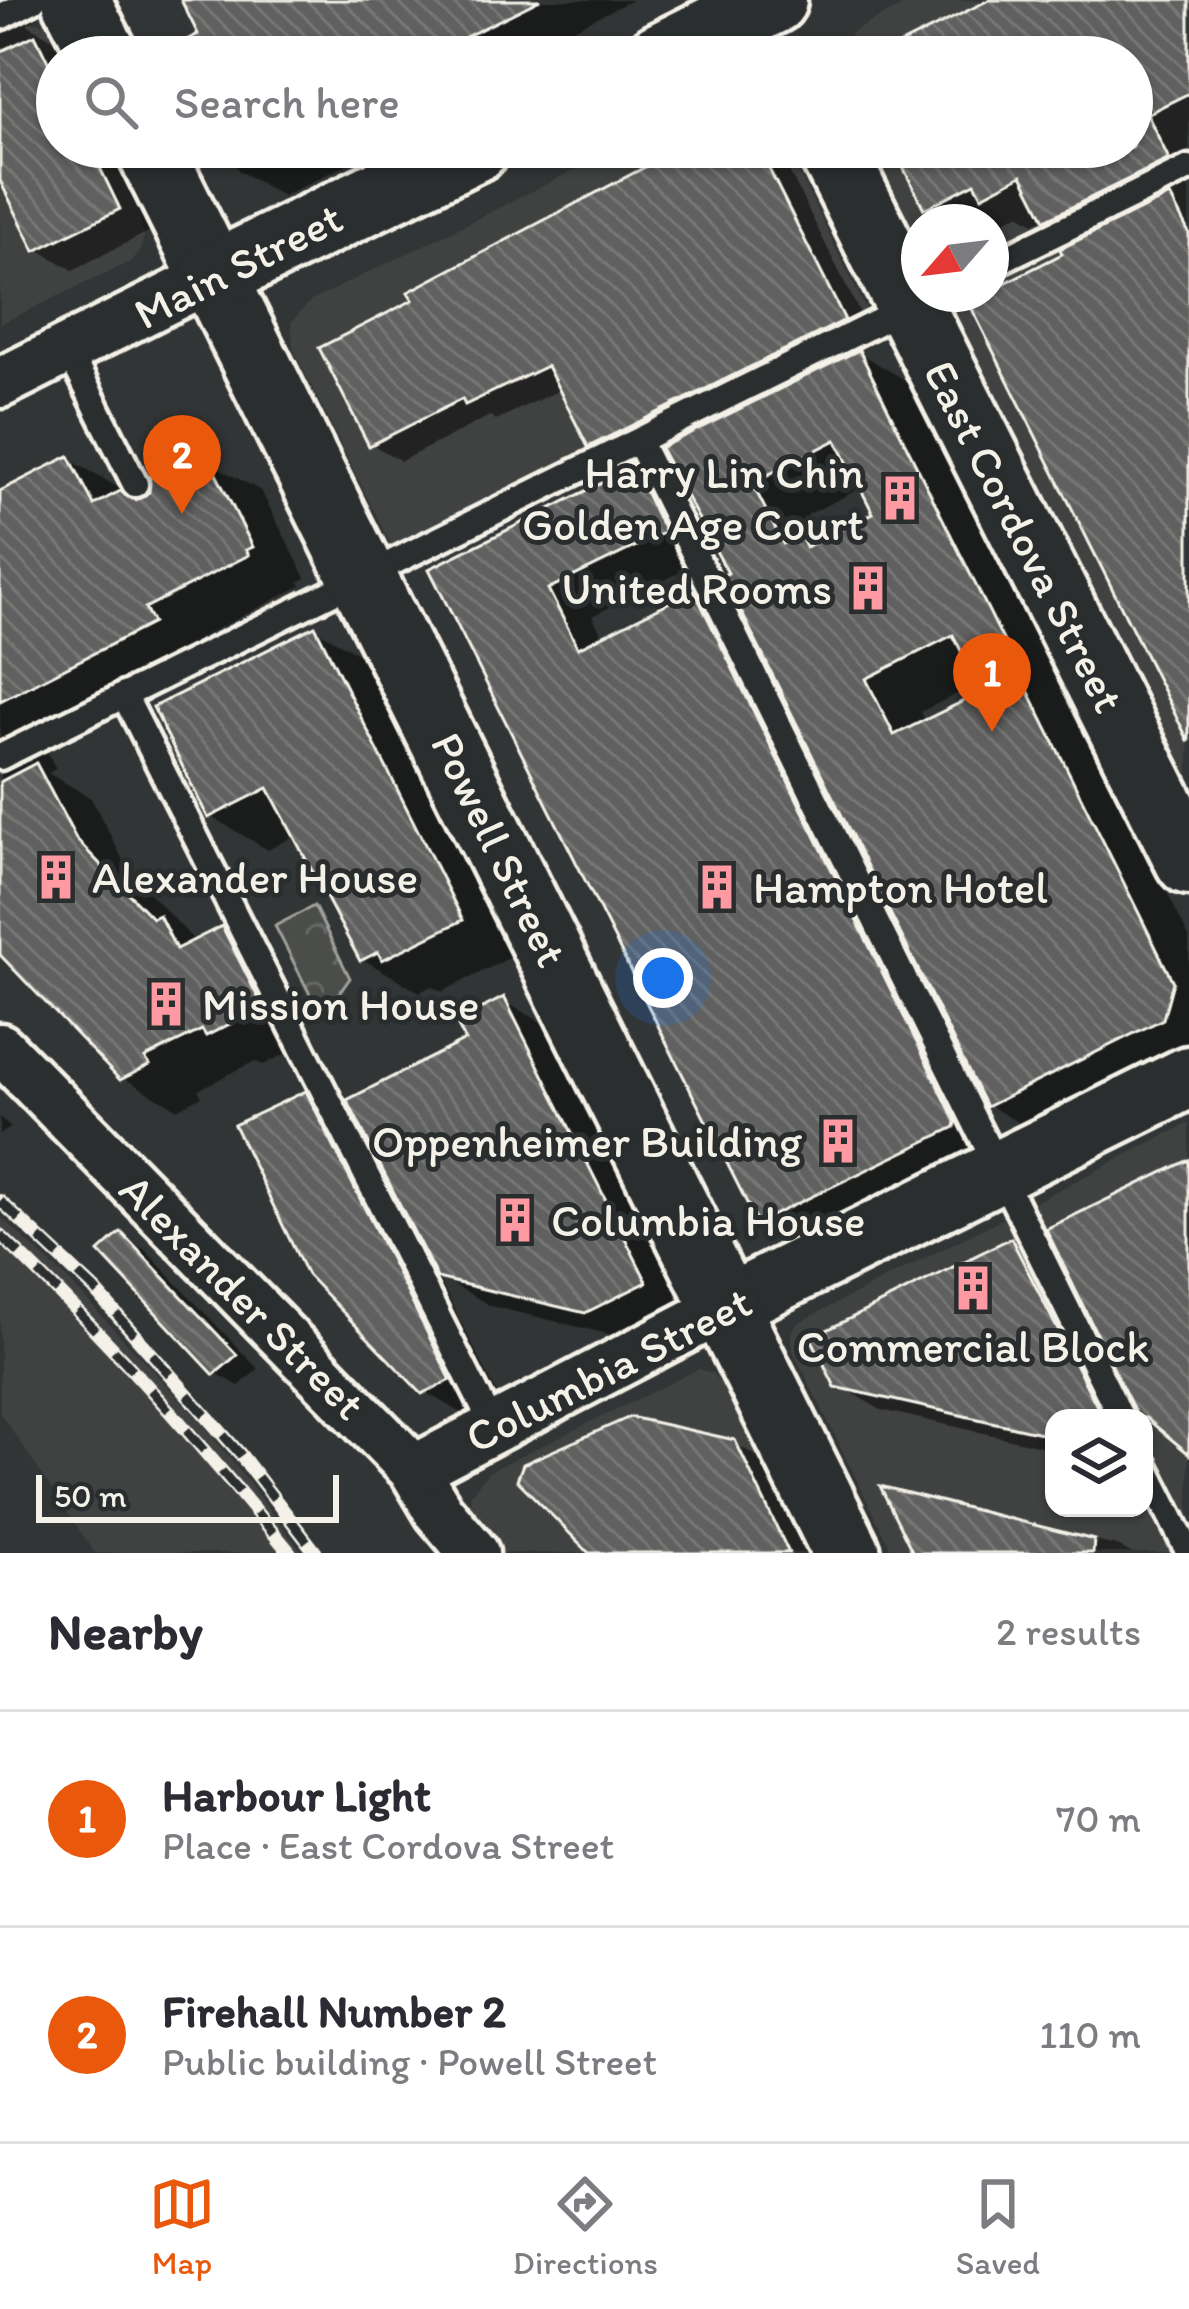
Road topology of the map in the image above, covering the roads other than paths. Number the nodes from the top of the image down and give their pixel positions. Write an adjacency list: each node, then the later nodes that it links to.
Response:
1 (33, 0): 4 (lane)
2 (76, 0): 5 (main road)
3 (769, 16): 6 (main road)
4 (0, 17)
5 (94, 36)
6 (715, 36)
7 (159, 168): 13 (main road, Powell Street)
8 (433, 168): 13 (main road, Main Street)
9 (842, 168): 12 (main road, East Cordova Street)
10 (1186, 177): 11 (lane)
11 (1009, 258)
12 (901, 266)
13 (213, 276): 16 (street, Main Street); 20 (main road, Powell Street)
14 (901, 310): 18 (lane)
15 (927, 312): 23 (main road, East Cordova Street)
16 (68, 350): 17 (street, Main Street); 19 (lane)
17 (0, 383)
18 (639, 442): 20 (lane); 26 (lane)
19 (135, 484)
20 (364, 576): 21 (lane); 27 (main road, Powell Street)
21 (124, 695): 22 (lane); 29 (lane)
22 (0, 757)
23 (1189, 861)
24 (0, 1048): 30 (street, Alexander Street)
25 (1189, 1077): 26 (street, Columbia Street)
26 (998, 1172): 27 (street, Columbia Street); 28 (lane)
27 (728, 1306): 29 (street, Columbia Street); 33 (main road, Powell Street)
28 (1116, 1409)
29 (494, 1428): 30 (street, Columbia Street)
30 (415, 1470): 32 (street, Alexander Street)
31 (1153, 1482): 34 (lane)
32 (474, 1553)
33 (847, 1553)
34 (1189, 1553)

